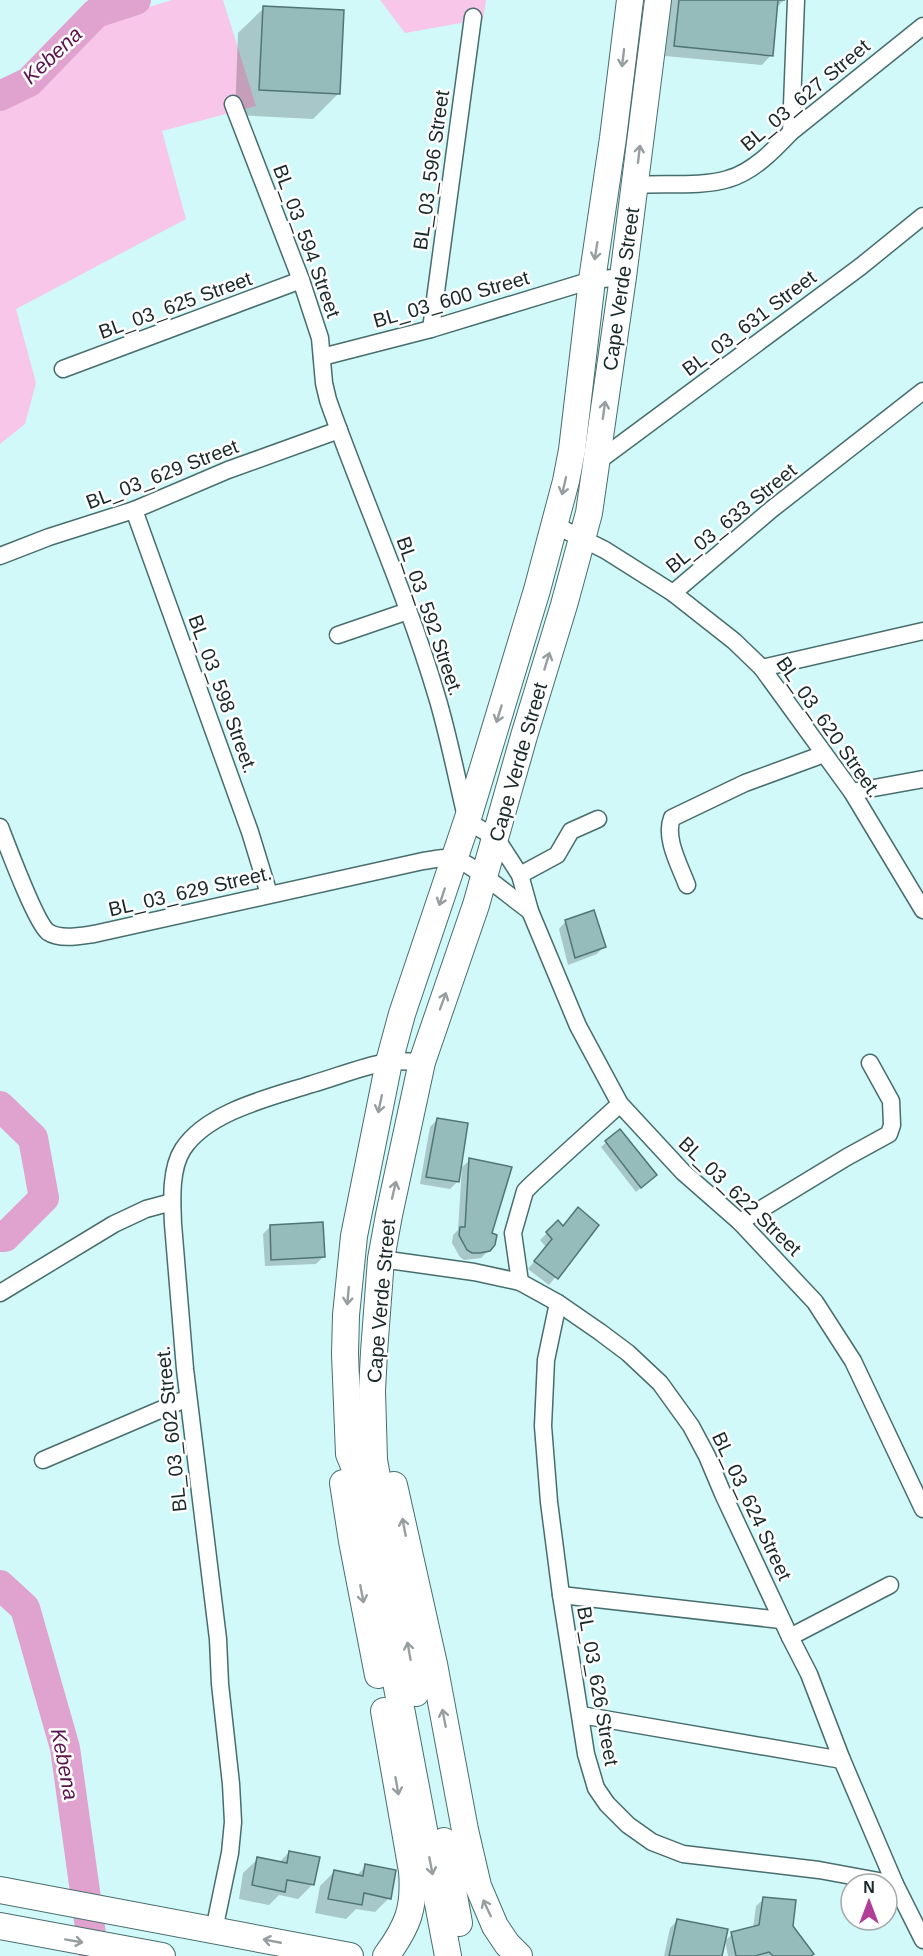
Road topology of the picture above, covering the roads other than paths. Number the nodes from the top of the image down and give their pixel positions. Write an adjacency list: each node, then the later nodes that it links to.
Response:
1 (630, 0): 12 (main road, Cape Verde Street, one-way to 12)
2 (658, 0): 8 (main road, Cape Verde Street, one-way to 2)
3 (796, 0): 7 (street)
4 (473, 17): 13 (street, BL_03_596 Street)
5 (923, 26): 7 (street, BL_03_627 Street)
6 (233, 105): 11 (street, BL_03_594 Street)
7 (791, 132): 8 (street, BL_03_627 Street)
8 (635, 185): 10 (main road, Cape Verde Street)
9 (923, 216): 18 (street, BL_03_631 Street)
10 (623, 277): 12 (street, BL_03_600 Street); 18 (main road, Cape Verde Street, one-way to 10)
11 (301, 280): 14 (street, BL_03_594 Street); 15 (street, BL_03_625 Street)
12 (592, 280): 13 (street, BL_03_600 Street); 20 (main road, Cape Verde Street, one-way to 20)
13 (431, 329): 14 (street, BL_03_600 Street)
14 (322, 357): 17 (street, BL_03_594 Street)
15 (63, 369)
16 (923, 391): 23 (street, BL_03_633 Street)
17 (339, 429): 19 (street, BL_03_629 Street); 24 (street, BL_03_592 Street.)
18 (597, 462): 21 (main road, Cape Verde Street)
19 (134, 510): 22 (street, BL_03_629 Street); 39 (street, BL_03_598 Street.)
20 (555, 525): 21 (street, BL_03_633 Street); 32 (main road, Cape Verde Street, one-way to 32)
21 (583, 538): 23 (street, BL_03_633 Street); 34 (main road, Cape Verde Street, one-way to 21)
22 (0, 556)
23 (673, 593): 27 (street, BL_03_620 Street.)
24 (408, 611): 26 (street); 32 (street, BL_03_592 Street.)
25 (923, 631): 27 (street)
26 (338, 635)
27 (762, 668): 28 (street, BL_03_620 Street.)
28 (824, 754): 30 (street, BL_03_620 Street.); 38 (street)
29 (923, 779): 30 (street)
30 (852, 792): 40 (street, BL_03_620 Street.)
31 (598, 819): 36 (street)
32 (467, 821): 34 (street); 35 (main road, Cape Verde Street)
33 (0, 827): 39 (street, BL_03_629 Street.)
34 (496, 838): 36 (street, BL_03_622 Street); 37 (main road, Cape Verde Street)
35 (454, 858): 37 (street); 39 (street, BL_03_629 Street.); 42 (main road, Cape Verde Street, one-way to 42)
36 (520, 875): 41 (street, BL_03_622 Street)
37 (485, 876): 41 (street); 43 (main road, Cape Verde Street, one-way to 37)
38 (687, 885)
39 (269, 894)
40 (923, 910)
41 (530, 911): 45 (street, BL_03_622 Street)
42 (389, 1062): 43 (street, BL_03_602 Street.); 46 (street, BL_03_602 Street.); 54 (main road, Cape Verde Street, one-way to 54)
43 (422, 1062): 48 (main road, Cape Verde Street, one-way to 43)
44 (870, 1063): 47 (street)
45 (620, 1104): 47 (street, BL_03_622 Street); 49 (street)
46 (172, 1202): 50 (street); 52 (street, BL_03_602 Street.)
47 (740, 1222): 56 (street, BL_03_622 Street)
48 (381, 1259): 49 (street, BL_03_624 Street); 53 (main road, Cape Verde Street)
49 (520, 1281): 51 (street, BL_03_624 Street)
50 (0, 1293)
51 (558, 1303): 59 (street, BL_03_626 Street); 60 (street, BL_03_624 Street)
52 (188, 1398): 55 (street); 69 (street, BL_03_602 Street.)
53 (373, 1433): 75 (main road, Cape Verde Street, one-way to 53); 76 (main road, one-way to 53)
54 (349, 1454): 73 (main road, one-way to 73); 74 (main road, Cape Verde Street, one-way to 74)
55 (43, 1460)
56 (919, 1492): 57 (street, BL_03_622 Street)
57 (923, 1509)
58 (890, 1585): 61 (street)
59 (561, 1595): 60 (street); 62 (street, BL_03_626 Street)
60 (782, 1620): 61 (street, BL_03_624 Street)
61 (789, 1637): 63 (street, BL_03_624 Street)
62 (581, 1715): 63 (street); 65 (street, BL_03_626 Street)
63 (843, 1760): 64 (street, BL_03_624 Street)
64 (890, 1872)
65 (839, 1874)
66 (0, 1890): 69 (main road)
67 (899, 1892): 70 (street, BL_03_624 Street)
68 (0, 1926): 71 (main road, one-way to 71)
69 (214, 1930): 72 (main road, one-way to 69)
70 (923, 1940)
71 (162, 1956)
72 (350, 1956)
73 (387, 1956)
74 (448, 1956)
75 (465, 1956)
76 (519, 1956)

